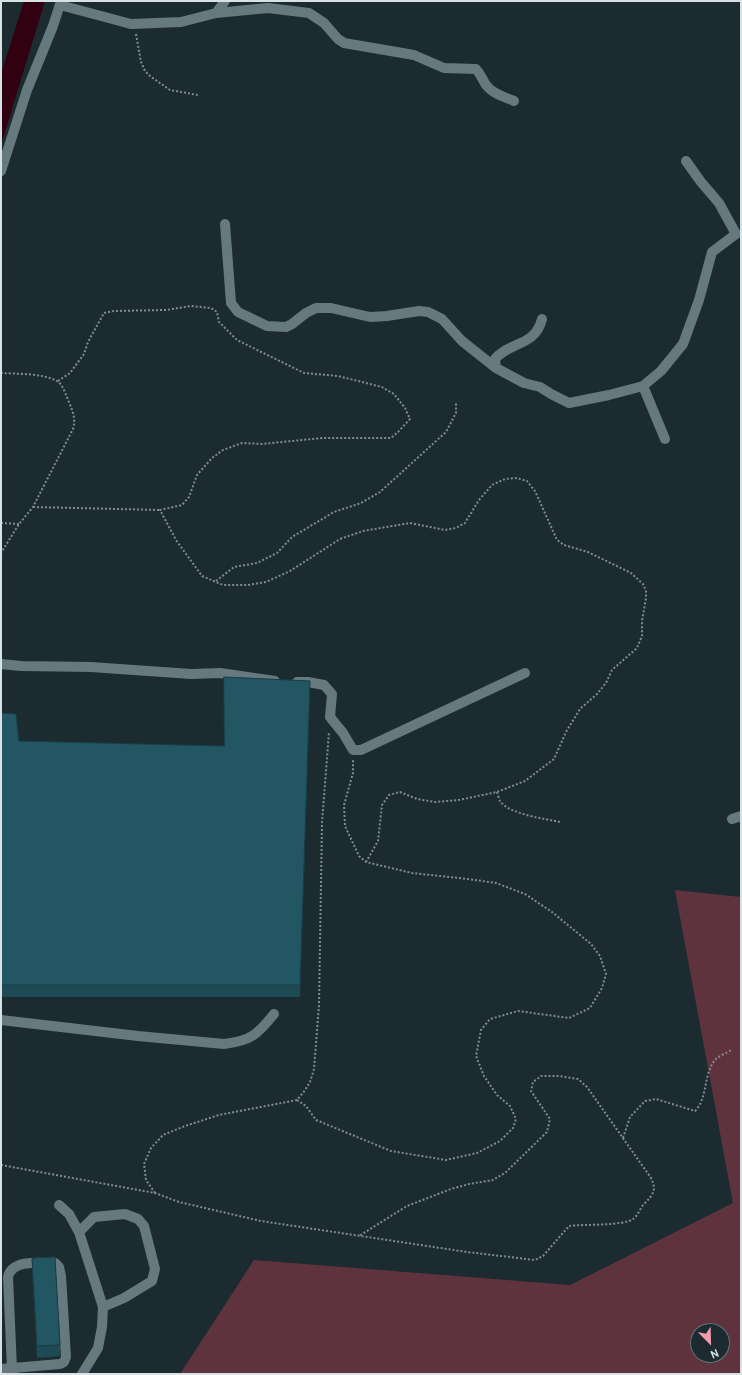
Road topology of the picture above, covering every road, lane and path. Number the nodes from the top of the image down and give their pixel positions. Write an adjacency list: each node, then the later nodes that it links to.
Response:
1 (225, 1): 3 (street)
2 (60, 3): 4 (street); 8 (street)
3 (216, 13): 4 (street); 6 (street)
4 (131, 24): 5 (path)
5 (198, 95)
6 (514, 101)
7 (686, 161): 14 (street)
8 (1, 171)
9 (225, 224): 11 (street)
10 (542, 319): 11 (street)
11 (496, 368): 14 (street)
12 (1, 374): 13 (path)
13 (58, 381): 17 (path); 18 (path)
14 (643, 386): 16 (street)
15 (456, 403): 22 (path)
16 (665, 440)
17 (33, 507): 18 (path); 20 (path)
18 (160, 510): 22 (path)
19 (1, 523): 20 (path)
20 (20, 524): 21 (path)
21 (1, 553)
22 (216, 581): 27 (path)
23 (1, 664): 25 (street)
24 (526, 673): 26 (street)
25 (330, 717): 26 (street); 33 (path)
26 (354, 750): 29 (path)
27 (497, 792): 28 (path); 29 (path)
28 (560, 822)
29 (366, 862): 33 (path)
30 (274, 1014): 31 (street)
31 (1, 1020)
32 (731, 1050): 34 (path)
33 (297, 1100): 36 (path)
34 (623, 1138): 39 (path); 39 (path)
35 (1, 1165): 36 (path)
36 (155, 1193): 39 (path)
37 (59, 1205): 38 (street)
38 (79, 1232): 40 (street); 40 (street)
39 (359, 1236)
40 (103, 1307): 42 (street)
41 (7, 1370): 41 (street)
42 (82, 1374)

